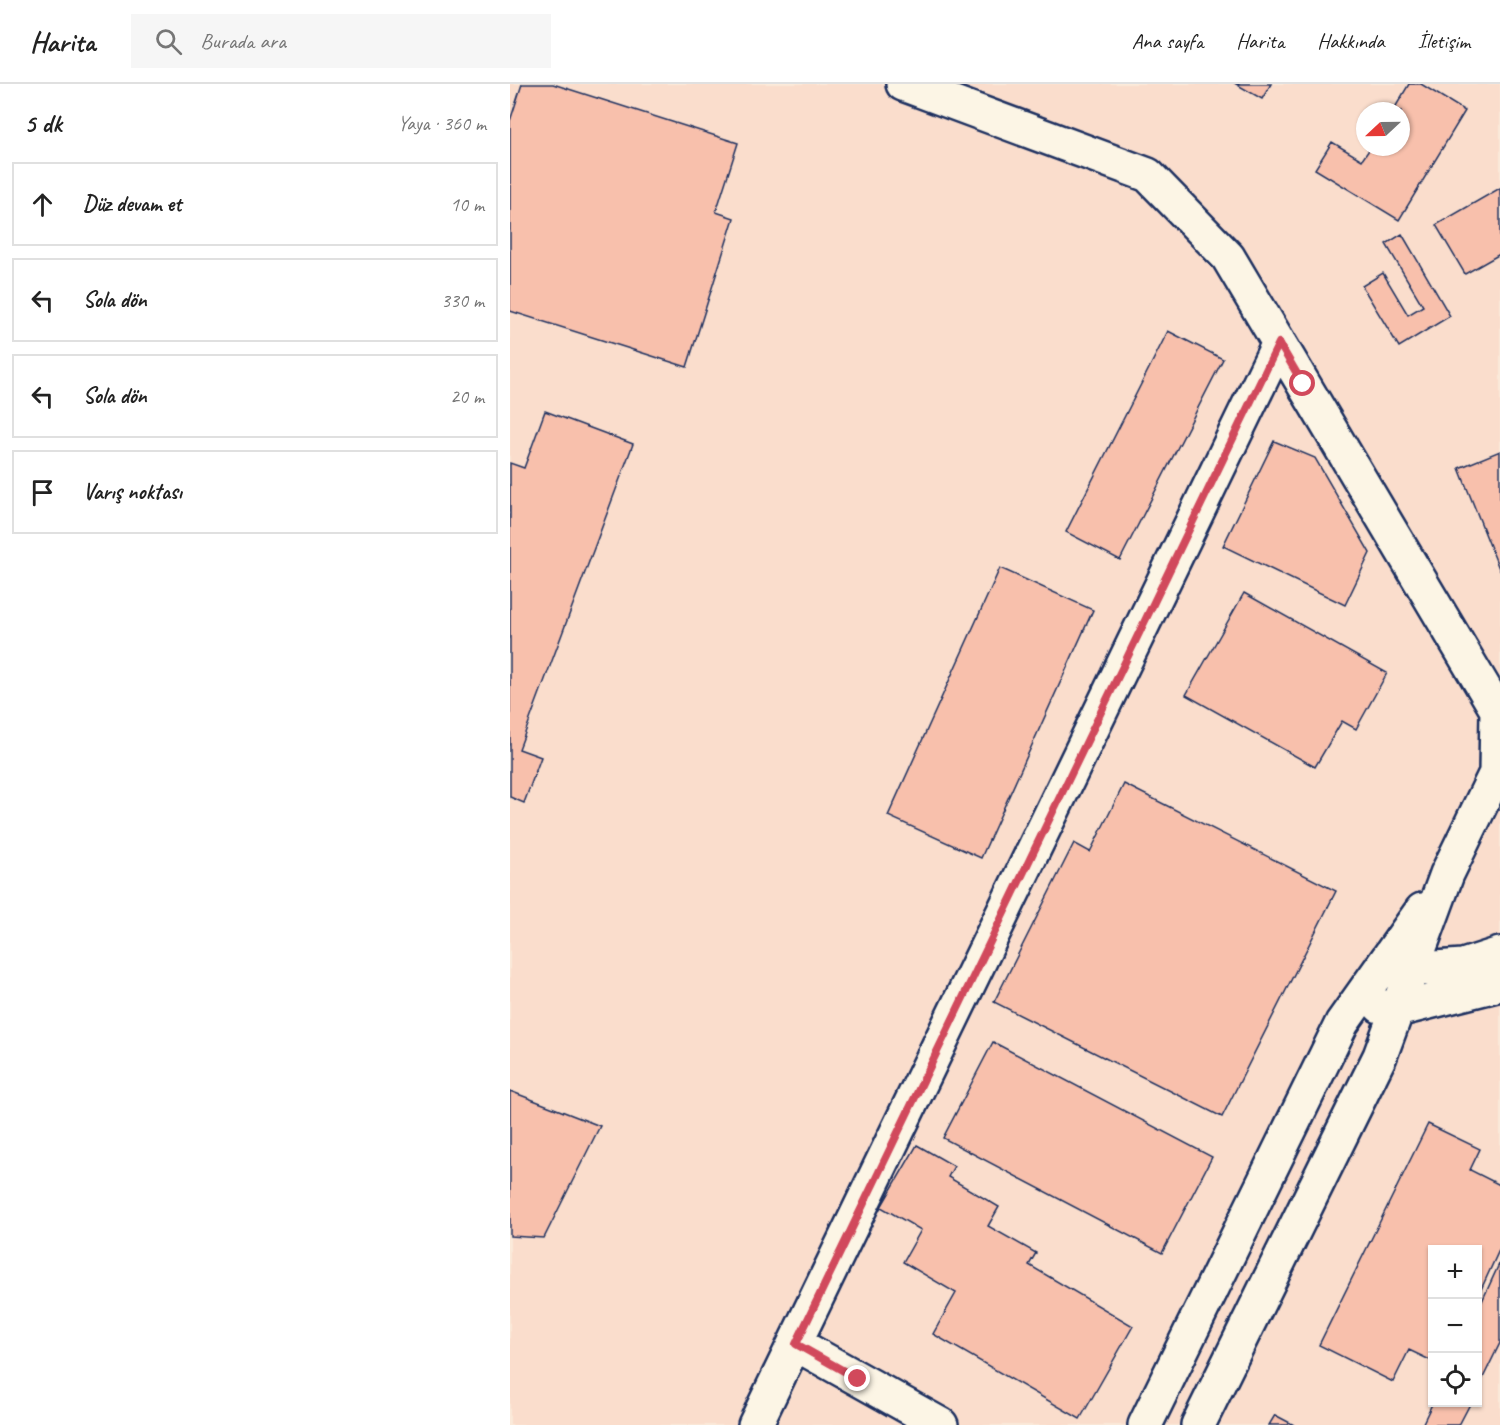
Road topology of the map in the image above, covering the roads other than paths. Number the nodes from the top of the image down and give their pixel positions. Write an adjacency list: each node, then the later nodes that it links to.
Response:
1 (903, 84): 2 (street)
2 (1279, 343): 3 (street); 10 (street)
3 (1447, 874): 5 (street); 6 (street)
4 (1500, 954): 5 (street)
5 (1412, 970): 6 (street); 9 (street)
6 (1378, 972): 8 (street)
7 (1500, 984): 9 (street)
8 (1358, 1000): 9 (street); 13 (street)
9 (1397, 1010): 14 (street)
10 (796, 1344): 11 (street); 12 (street)
11 (755, 1425)
12 (941, 1425)
13 (1145, 1425)
14 (1198, 1425)

